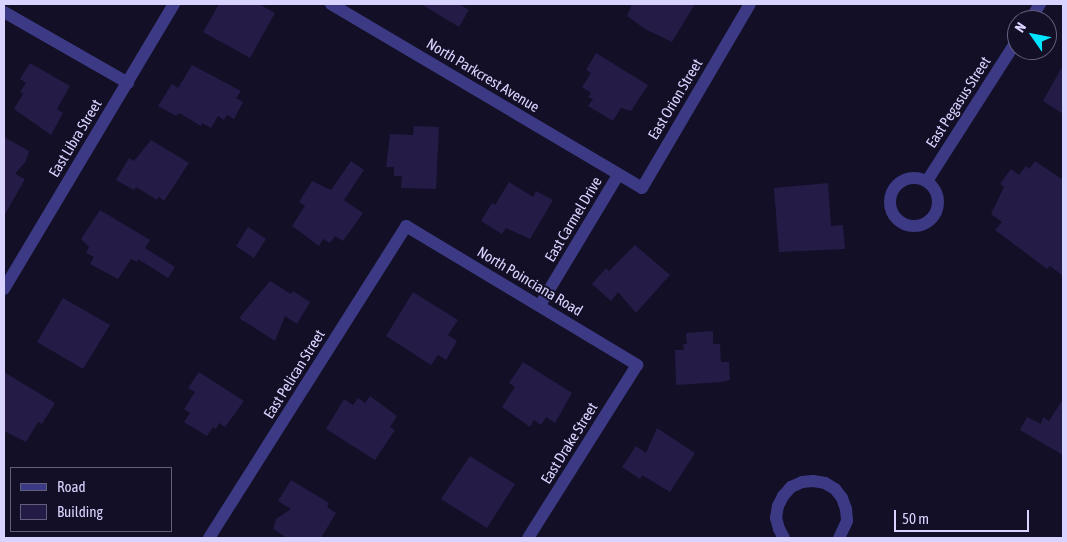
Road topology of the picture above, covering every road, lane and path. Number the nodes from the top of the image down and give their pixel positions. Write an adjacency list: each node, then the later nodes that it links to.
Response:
1 (174, 4): 7 (street, East Libra Street)
2 (331, 4): 4 (street, North Parkcrest Avenue)
3 (750, 4): 8 (street, East Orion Street)
4 (345, 7): 8 (street, North Parkcrest Avenue)
5 (4, 12): 7 (street)
6 (1007, 56): 9 (street, East Pegasus Street)
7 (128, 83): 11 (street, East Libra Street)
8 (618, 175): 12 (street, East Carmel Drive)
9 (927, 181)
10 (406, 226): 12 (street, North Poinciana Road); 15 (street, East Pelican Street)
11 (4, 289)
12 (540, 305): 13 (street, North Poinciana Road)
13 (637, 365): 16 (street, East Drake Street)
14 (845, 536): 17 (street)
15 (209, 538)
16 (528, 538)
17 (784, 538)

